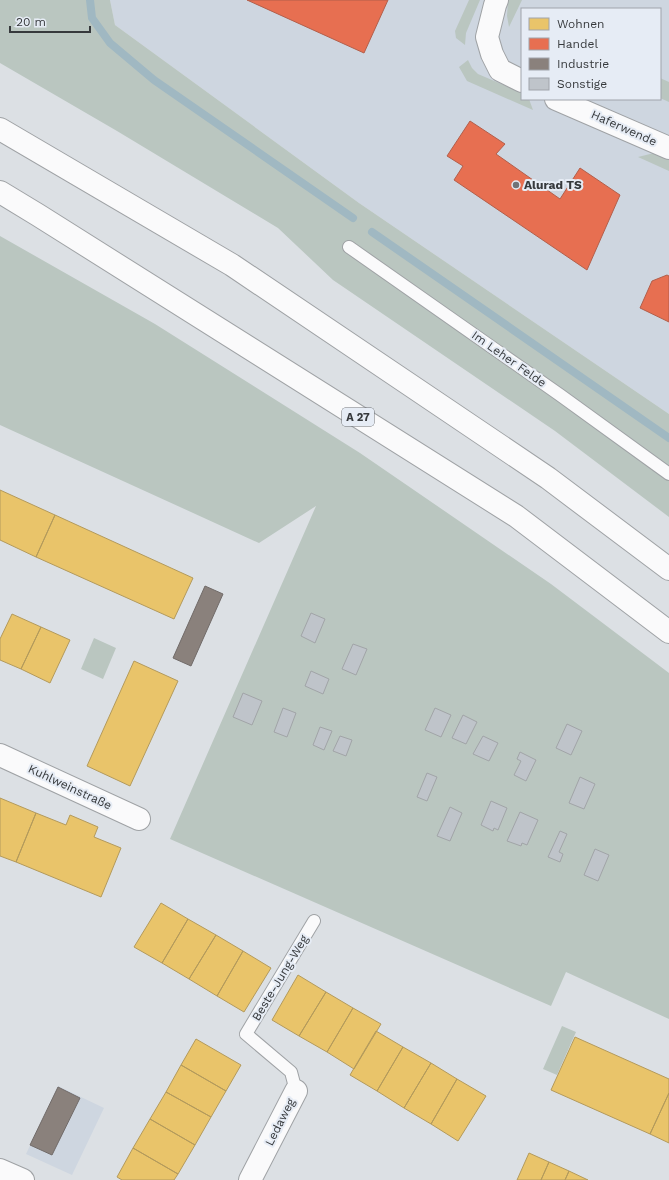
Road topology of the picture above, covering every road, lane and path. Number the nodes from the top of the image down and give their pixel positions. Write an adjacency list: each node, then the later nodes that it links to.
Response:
1 (497, 0): 2 (main road)
2 (521, 80)
3 (558, 100): 5 (main road, Haferwende)
4 (0, 129): 9 (main road)
5 (669, 148)
6 (0, 192): 10 (main road, A 27)
7 (349, 246): 8 (lane, Im Leher Felde)
8 (669, 474)
9 (669, 569)
10 (669, 632)
11 (0, 755): 12 (main road, Kuhlweinstraße)
12 (139, 819)
13 (314, 922): 14 (lane, Beste-Jung-Weg)
14 (246, 1034): 15 (lane, Ledaweg)
15 (296, 1090): 18 (main road, Ledaweg)
16 (0, 1170): 17 (main road)
17 (23, 1180)
18 (250, 1180)

